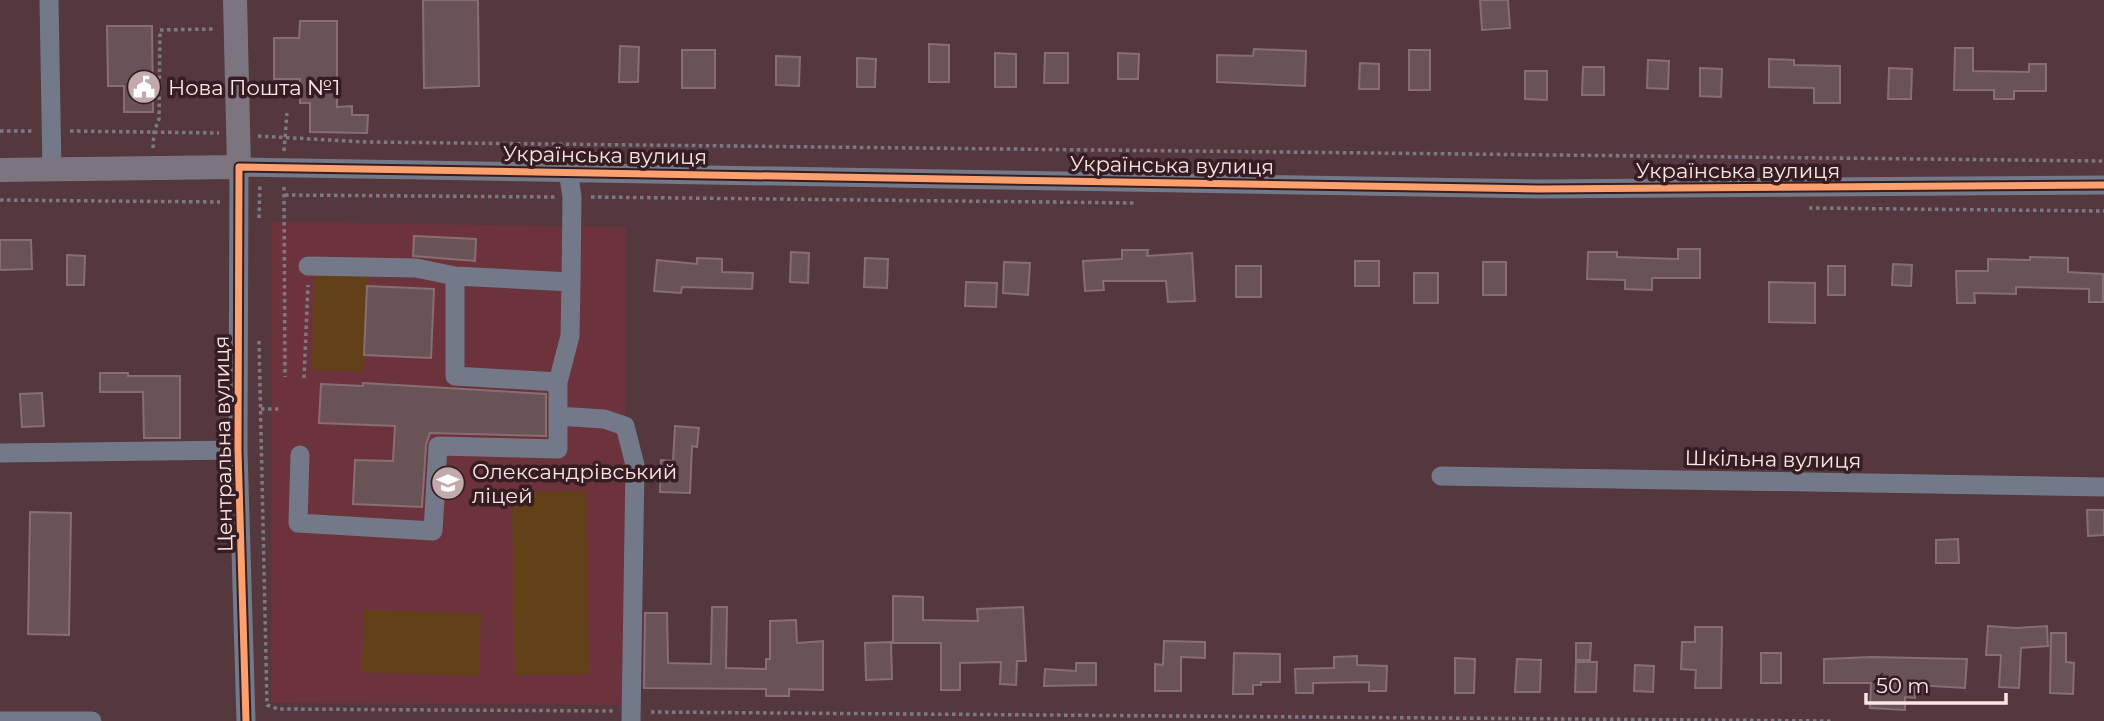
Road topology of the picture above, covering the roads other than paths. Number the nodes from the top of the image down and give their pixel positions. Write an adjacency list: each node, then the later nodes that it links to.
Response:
1 (49, 0): 5 (street)
2 (234, 0): 3 (main road, Центральна вулиця)
3 (250, 167): 5 (main road, Українська вулиця); 6 (street, Українська вулиця); 13 (street, Центральна вулиця)
4 (0, 170): 5 (main road, Українська вулиця)
5 (52, 171)
6 (568, 171): 7 (street, Українська вулиця); 10 (street)
7 (2104, 185)
8 (308, 266): 9 (street)
9 (455, 276): 10 (street); 11 (street)
10 (571, 282): 11 (street)
11 (558, 382): 12 (street)
12 (558, 416): 15 (street); 18 (street)
13 (238, 450): 14 (street); 22 (street, Центральна вулиця)
14 (0, 453)
15 (300, 455)
16 (1441, 476): 17 (street, Шкільна вулиця)
17 (2104, 487)
18 (631, 716)
19 (0, 720): 20 (street)
20 (13, 721): 21 (street)
21 (92, 721)
22 (246, 721)

